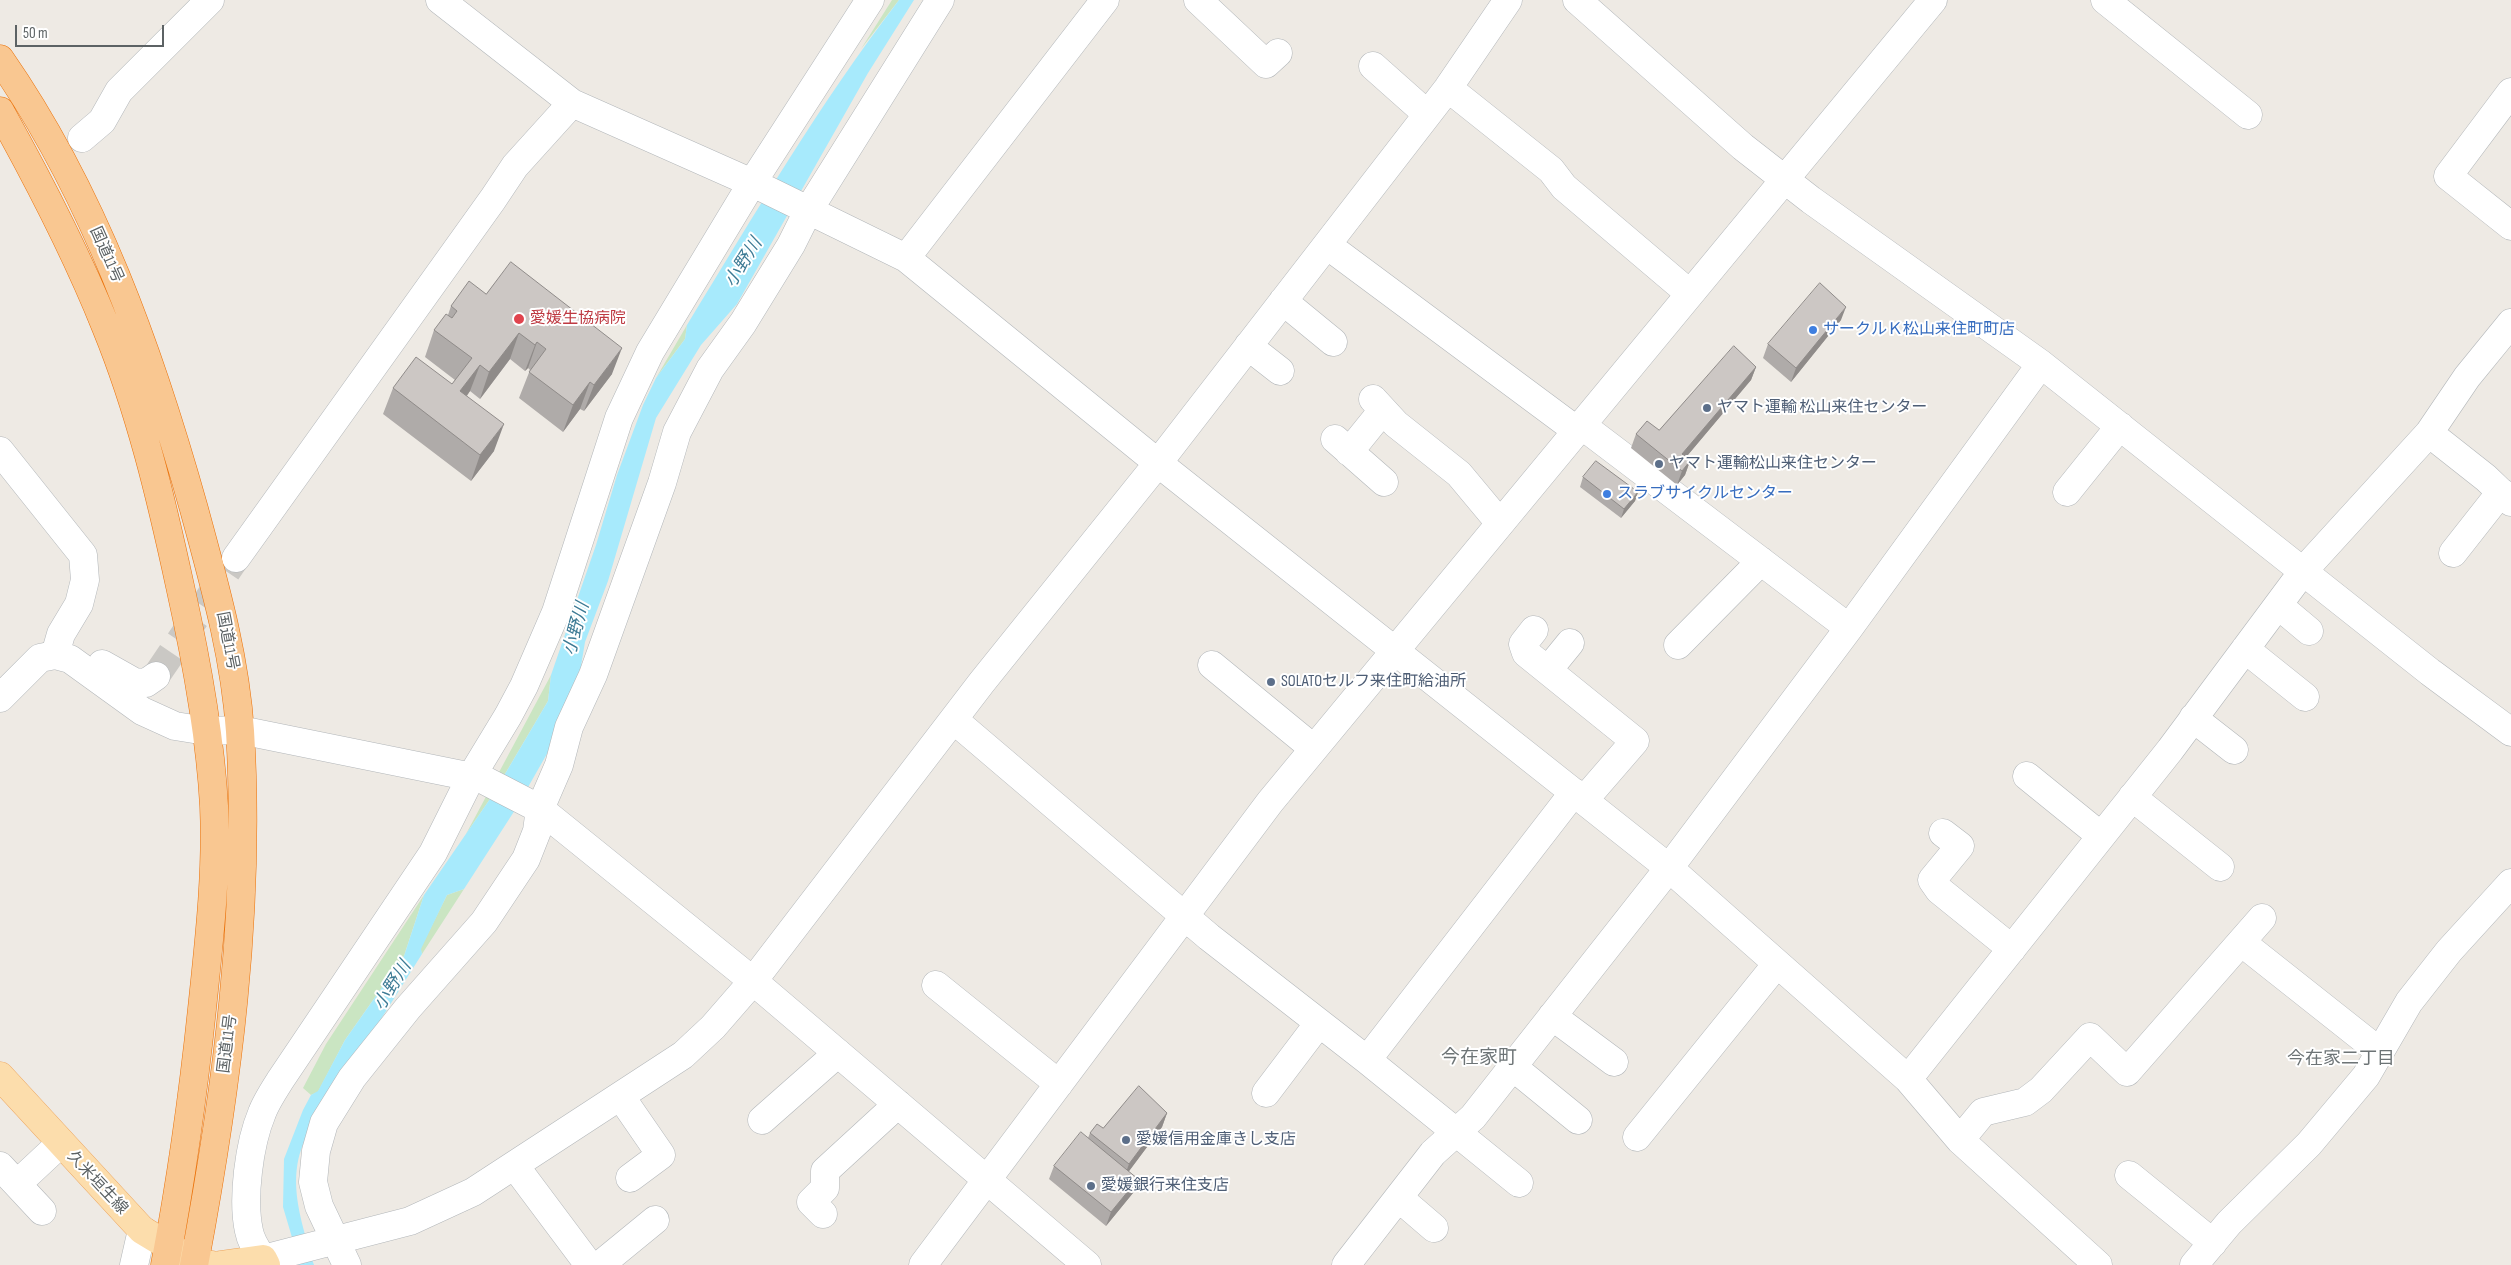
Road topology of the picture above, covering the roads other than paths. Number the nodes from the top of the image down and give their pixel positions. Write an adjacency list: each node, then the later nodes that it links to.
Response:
1 (209, 0): 20 (street)
2 (440, 0): 16 (street)
3 (870, 0): 22 (street)
4 (940, 0): 23 (street)
5 (1105, 0): 26 (street)
6 (1198, 0): 11 (street)
7 (1508, 0): 14 (street)
8 (1577, 0): 21 (street)
9 (1933, 0): 21 (street)
10 (2105, 0): 19 (street)
11 (1278, 53)
12 (0, 58): 63 (highway, 国道11号)
13 (1374, 66): 18 (street)
14 (1448, 88): 18 (street); 27 (street)
15 (2511, 92): 24 (street)
16 (572, 103): 22 (street); 44 (street)
17 (0, 111): 64 (highway, 国道11号)
18 (1427, 114): 25 (street)
19 (2248, 115)
20 (82, 138)
21 (1784, 179): 27 (street); 32 (street)
22 (756, 185): 23 (street); 69 (street)
23 (804, 209): 26 (street); 72 (street)
24 (2511, 226)
25 (1327, 245): 28 (street); 35 (street)
26 (906, 258): 38 (street)
27 (1689, 293): 35 (street)
28 (1283, 301): 30 (street); 31 (street)
29 (2511, 323): 36 (street)
30 (1333, 342)
31 (1248, 346): 33 (street); 38 (street)
32 (2041, 364): 34 (street); 48 (street)
33 (1280, 371)
34 (2120, 426): 40 (street); 46 (street)
35 (1578, 427): 42 (street); 45 (street)
36 (2428, 433): 41 (street); 46 (street)
37 (0, 451): 55 (street)
38 (1158, 462): 54 (street); 62 (street)
39 (1384, 482): 42 (street)
40 (2067, 492)
41 (2507, 496): 43 (street)
42 (1499, 522): 54 (street)
43 (2453, 554)
44 (236, 558)
45 (1761, 561): 48 (street); 52 (street)
46 (2304, 570): 47 (street); 65 (street)
47 (2278, 605): 50 (street); 53 (street)
48 (1849, 628): 76 (street)
49 (1534, 630): 57 (street)
50 (2309, 631)
51 (1570, 643): 57 (street)
52 (1678, 645)
53 (2245, 649): 59 (street); 61 (street)
54 (1393, 650): 66 (street); 70 (street)
55 (62, 657): 58 (street); 60 (street); 64 (street)
56 (1212, 665): 66 (street)
57 (1548, 670): 70 (street)
58 (156, 676)
59 (2305, 697)
60 (0, 698)
61 (2193, 718): 67 (street); 71 (street)
62 (954, 720): 78 (street); 83 (street)
63 (240, 730): 64 (street); 69 (street); 120 (highway, 国道11号)
64 (206, 731): 118 (highway, 国道11号)
65 (2511, 732)
66 (1313, 748): 78 (street)
67 (2234, 750)
68 (2026, 776): 74 (street)
69 (477, 778): 72 (street); 119 (street)
70 (1579, 796): 76 (street); 89 (street)
71 (2132, 797): 74 (street); 75 (street)
72 (534, 805): 83 (street); 117 (street)
73 (1944, 834): 81 (street)
74 (2101, 836): 81 (street)
75 (2220, 867)
76 (1669, 868): 82 (street); 85 (street)
77 (2511, 882): 87 (street)
78 (1185, 915): 86 (street); 94 (street)
79 (2262, 918): 80 (street)
80 (2241, 942): 87 (street); 102 (street)
81 (2012, 949): 93 (street)
82 (1776, 964): 93 (street); 101 (street)
83 (753, 981): 88 (street); 96 (street)
84 (937, 985): 94 (street)
85 (1552, 1016): 90 (street); 91 (street)
86 (1320, 1023): 89 (street); 95 (street)
87 (2380, 1052): 116 (street)
88 (838, 1053): 97 (street); 98 (street)
89 (1368, 1060): 100 (street)
90 (1614, 1062)
91 (1513, 1067): 99 (street); 100 (street)
92 (0, 1076): 103 (main road, 久米垣生線)
93 (1908, 1079): 102 (street)
94 (1059, 1084): 108 (street)
95 (1266, 1093)
96 (621, 1097): 104 (street); 107 (street)
97 (898, 1104): 108 (street); 112 (street)
98 (762, 1120)
99 (1578, 1120)
100 (1455, 1133): 109 (street); 110 (street)
101 (1637, 1137)
102 (1960, 1140): 127 (street)
103 (61, 1143): 105 (street); 115 (main road, 久米垣生線)
104 (515, 1166): 117 (street); 122 (street)
105 (9, 1175): 111 (street)
106 (2128, 1175): 116 (street)
107 (630, 1178)
108 (987, 1180): 124 (street); 125 (street)
109 (1519, 1183)
110 (1399, 1198): 114 (street); 126 (street)
111 (42, 1211)
112 (823, 1214)
113 (655, 1220): 123 (street)
114 (1434, 1228)
115 (142, 1230): 118 (main road, 久米垣生線); 121 (street)
116 (2213, 1243): 128 (street)
117 (338, 1249): 119 (street)
118 (166, 1256): 120 (main road, 久米垣生線)
119 (268, 1260): 120 (main road)
120 (205, 1264)
121 (134, 1265)
122 (589, 1265)
123 (600, 1265)
124 (923, 1265)
125 (1087, 1265)
126 (1346, 1265)
127 (2098, 1265)
128 (2194, 1265)

